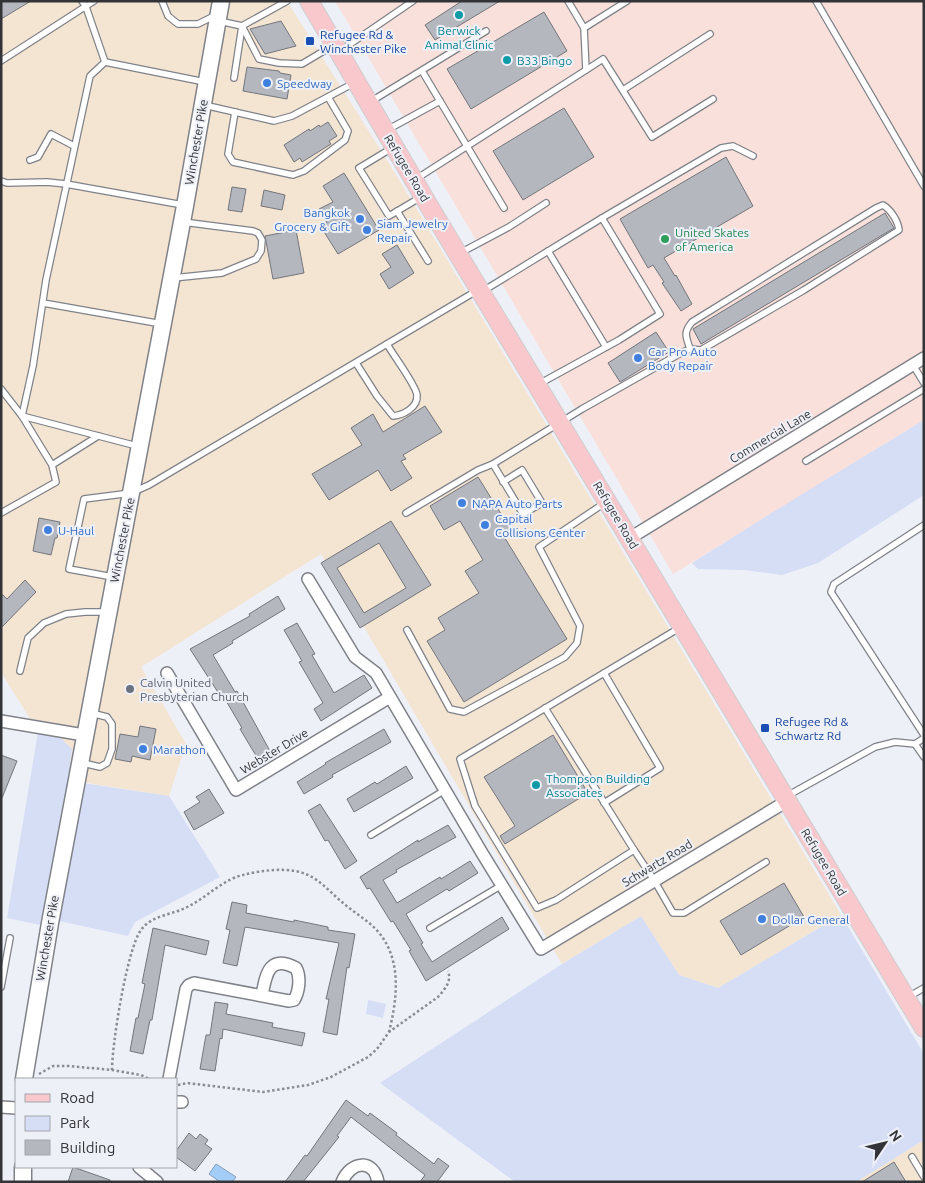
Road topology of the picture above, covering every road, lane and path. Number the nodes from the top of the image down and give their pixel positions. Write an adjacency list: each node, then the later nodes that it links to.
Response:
1 (94, 1): 9 (lane)
2 (162, 1): 11 (lane)
3 (287, 1): 12 (lane)
4 (309, 1): 16 (main road, Refugee Road)
5 (414, 1): 10 (lane)
6 (568, 1): 13 (lane)
7 (626, 1): 13 (lane)
8 (816, 1): 39 (lane)
9 (84, 4): 17 (lane); 18 (lane)
10 (404, 4): 16 (lane)
11 (219, 12): 12 (lane); 22 (main road, Winchester Pike)
12 (242, 26): 16 (lane); 21 (lane)
13 (584, 28): 19 (lane)
14 (486, 31): 20 (lane)
15 (710, 34): 24 (lane)
16 (336, 48): 23 (main road, Refugee Road)
17 (1, 60)
18 (104, 62): 22 (lane); 32 (lane)
19 (586, 70): 24 (lane); 33 (lane)
20 (422, 71): 27 (lane); 28 (lane)
21 (234, 78)
22 (206, 82): 29 (main road, Winchester Pike)
23 (356, 82): 25 (lane); 28 (main road, Refugee Road)
24 (623, 90): 26 (lane)
25 (328, 97): 30 (lane); 30 (lane)
26 (713, 99)
27 (440, 100): 31 (lane); 33 (lane)
28 (368, 103): 31 (main road, Refugee Road)
29 (202, 104): 30 (lane); 44 (main road, Winchester Pike)
30 (235, 112)
31 (390, 139): 36 (main road, Refugee Road); 43 (lane)
32 (74, 146): 35 (lane); 38 (lane)
33 (468, 147): 36 (lane); 42 (lane)
34 (754, 156): 45 (lane)
35 (30, 160)
36 (414, 180): 40 (main road, Refugee Road)
37 (1, 181): 38 (lane)
38 (66, 184): 44 (lane); 51 (lane)
39 (924, 186)
40 (423, 196): 43 (lane); 47 (main road, Refugee Road)
41 (546, 203): 47 (lane)
42 (504, 208)
43 (397, 211): 48 (lane)
44 (183, 214): 49 (main road, Winchester Pike); 49 (lane)
45 (602, 218): 46 (lane); 54 (lane)
46 (548, 251): 50 (lane); 54 (lane)
47 (458, 254): 50 (main road, Refugee Road)
48 (428, 261)
49 (171, 278): 52 (main road, Winchester Pike)
50 (480, 291): 53 (lane); 60 (main road, Refugee Road)
51 (43, 303): 52 (lane); 63 (lane)
52 (162, 324): 66 (main road, Winchester Pike)
53 (387, 344): 57 (lane); 57 (lane)
54 (606, 347): 60 (lane)
55 (690, 349): 55 (lane); 64 (lane)
56 (924, 358): 58 (street, Commercial Lane)
57 (356, 363): 71 (lane)
58 (912, 365): 59 (lane); 76 (street, Commercial Lane)
59 (924, 383)
60 (538, 386): 64 (main road, Refugee Road)
61 (1, 389): 63 (lane)
62 (924, 389): 67 (lane)
63 (22, 416): 65 (lane); 69 (lane)
64 (560, 423): 68 (lane); 72 (main road, Refugee Road)
65 (98, 436): 66 (lane); 69 (lane)
66 (139, 446): 71 (main road, Winchester Pike)
67 (806, 461)
68 (493, 464): 70 (lane); 74 (lane)
69 (52, 465): 73 (lane)
70 (504, 482): 70 (lane)
71 (131, 493): 77 (main road, Winchester Pike); 77 (lane)
72 (608, 501): 76 (main road, Refugee Road); 81 (lane)
73 (1, 513)
74 (406, 513)
75 (924, 525): 90 (lane)
76 (630, 538): 80 (main road, Refugee Road)
77 (115, 577): 79 (main road, Winchester Pike)
78 (308, 578): 85 (street)
79 (108, 612): 82 (lane); 87 (main road, Winchester Pike)
80 (683, 626): 84 (lane); 95 (main road, Refugee Road)
81 (407, 630)
82 (20, 671)
83 (167, 673): 85 (street, Webster Drive)
84 (604, 673): 86 (lane); 96 (lane)
85 (390, 697): 94 (street)
86 (546, 708): 96 (lane); 98 (lane)
87 (89, 713): 89 (main road, Winchester Pike); 93 (lane)
88 (1, 721): 89 (street)
89 (84, 735): 93 (main road, Winchester Pike)
90 (924, 737): 91 (lane)
91 (915, 744): 92 (lane); 95 (lane)
92 (924, 757)
93 (80, 763): 112 (main road, Winchester Pike)
94 (445, 790): 97 (lane); 101 (street)
95 (786, 799): 100 (street, Schwartz Road); 108 (main road, Refugee Road)
96 (604, 803): 98 (lane)
97 (372, 835)
98 (634, 850): 100 (lane)
99 (766, 862): 100 (lane)
100 (654, 880): 101 (street, Schwartz Road)
101 (502, 885): 102 (lane)
102 (430, 928)
103 (10, 938): 105 (lane)
104 (448, 971): 110 (path)
105 (1, 987)
106 (924, 988): 108 (lane)
107 (262, 995): 114 (street)
108 (906, 999): 109 (main road, Refugee Road)
109 (924, 1028)
110 (389, 1032): 111 (path); 115 (path)
111 (112, 1070): 112 (path); 113 (path)
112 (30, 1077)
113 (147, 1078)
114 (169, 1078)
115 (178, 1085)
116 (1, 1107): 117 (street)
117 (15, 1108)
118 (912, 1157): 121 (lane)
119 (23, 1168): 122 (main road)
120 (141, 1168): 123 (street)
121 (924, 1177)
122 (23, 1182)
123 (156, 1182)
124 (342, 1182): 125 (street)
125 (378, 1182)

